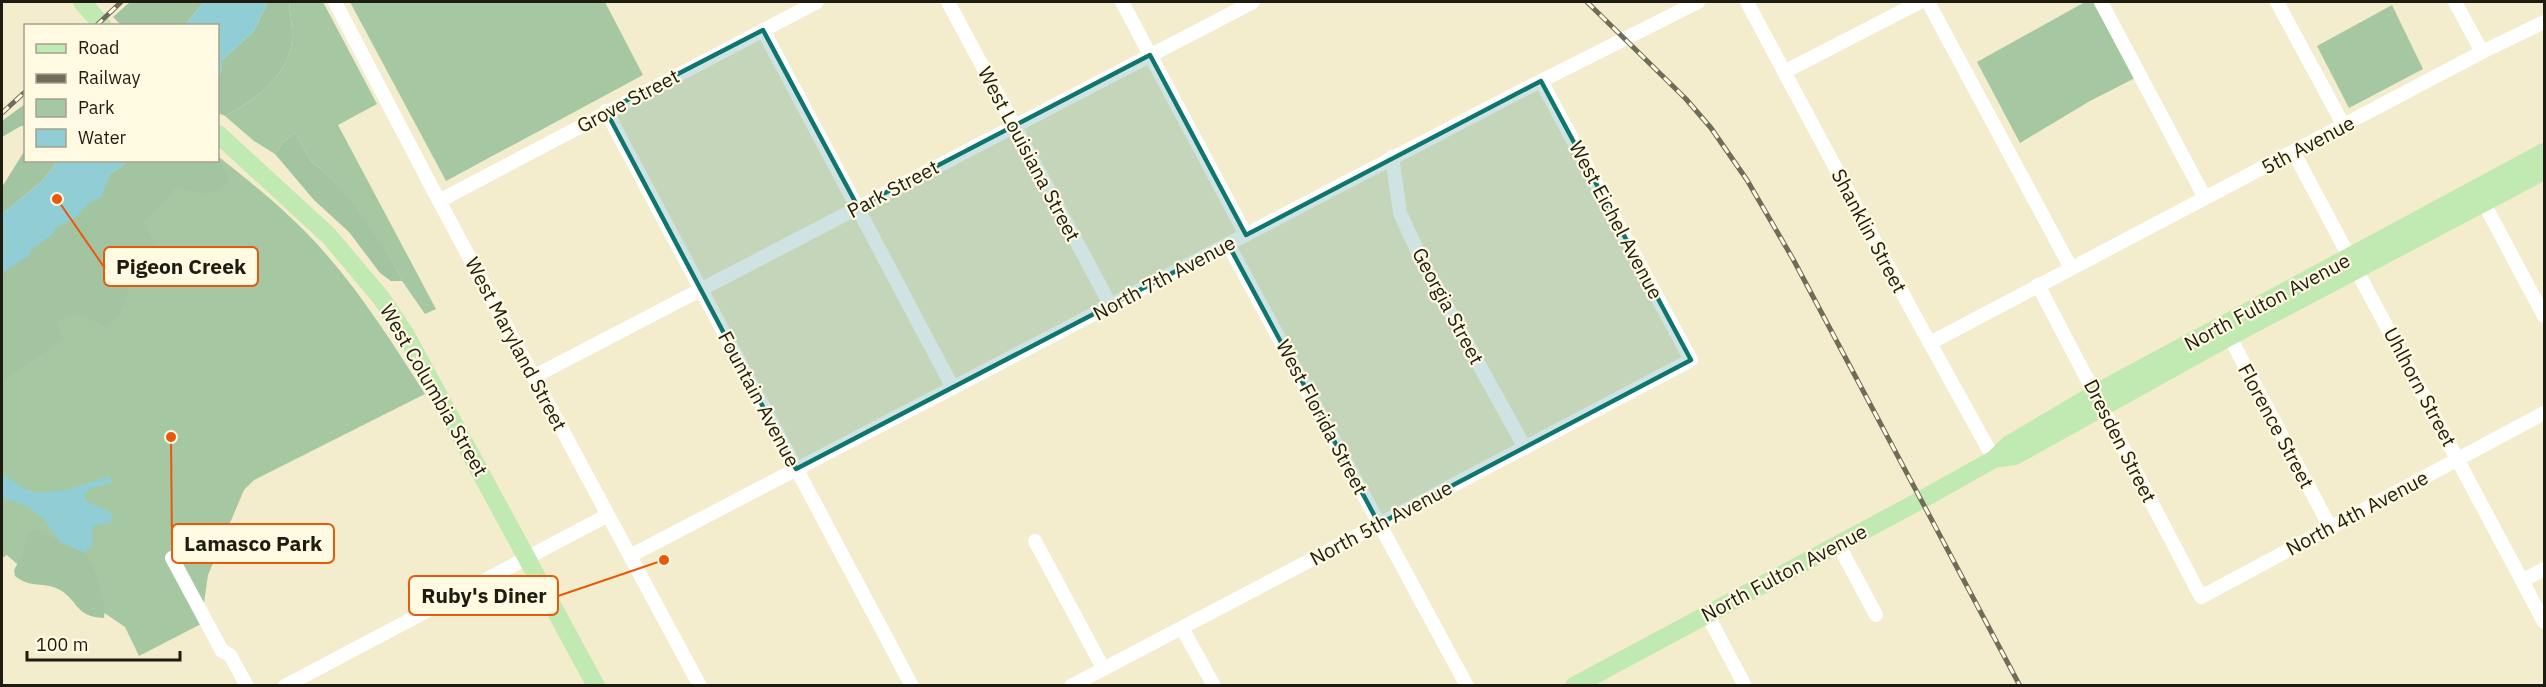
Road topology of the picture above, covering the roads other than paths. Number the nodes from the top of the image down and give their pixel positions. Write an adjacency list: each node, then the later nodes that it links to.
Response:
1 (82, 2): 15 (main road)
2 (335, 2): 31 (street, West Maryland Street)
3 (817, 2): 16 (street, Grove Street)
4 (948, 2): 22 (street, West Louisiana Street)
5 (1122, 2): 18 (street)
6 (1253, 2): 18 (street, Park Street)
7 (1698, 2): 20 (street, North 7th Avenue)
8 (1747, 2): 19 (street, Shanklin Street)
9 (1920, 2): 19 (street)
10 (1928, 2): 36 (street)
11 (2101, 2): 30 (street)
12 (2277, 2): 23 (street)
13 (2455, 2): 17 (street)
14 (2544, 22): 17 (street, 5th Avenue)
15 (101, 24)
16 (763, 30): 21 (street, Grove Street); 32 (street)
17 (2482, 52): 23 (street, 5th Avenue)
18 (1150, 55): 22 (street, Park Street); 33 (street)
19 (1784, 72): 42 (street, Shanklin Street)
20 (1541, 81): 27 (street, North 7th Avenue); 43 (street, West Eichel Avenue)
21 (606, 111): 31 (street, Grove Street); 38 (street, Fountain Avenue)
22 (1014, 125): 32 (street, Park Street); 39 (street, West Louisiana Street)
23 (2344, 126): 26 (street, 5th Avenue)
24 (219, 135): 59 (main road, West Columbia Street)
25 (2544, 152): 29 (main road, North Fulton Avenue)
26 (2294, 153): 30 (street, 5th Avenue); 35 (street, Uhlhorn Street)
27 (1392, 158): 33 (street, North 7th Avenue); 48 (street, Georgia Street)
28 (2544, 171): 29 (main road, North Fulton Avenue)
29 (2480, 196): 35 (main road, North Fulton Avenue); 40 (street)
30 (2205, 198): 36 (street, 5th Avenue)
31 (439, 201): 44 (street, West Maryland Street)
32 (858, 207): 38 (street, Park Street); 45 (street)
33 (1245, 235): 34 (street, North 7th Avenue)
34 (1228, 244): 39 (street, North 7th Avenue); 53 (street, West Florida Street)
35 (2353, 263): 41 (main road, North Fulton Avenue); 50 (street, Uhlhorn Street)
36 (2071, 268): 37 (street)
37 (2038, 285): 42 (street); 46 (street, Dresden Street)
38 (700, 290): 44 (street, Park Street); 51 (street, Fountain Avenue)
39 (1111, 306): 45 (street, North 7th Avenue)
40 (2544, 316)
41 (2226, 331): 46 (main road, North Fulton Avenue); 54 (street, Florence Street)
42 (1930, 343): 49 (street, Shanklin Street)
43 (1691, 360): 48 (street, North 5th Avenue)
44 (533, 377): 52 (street, West Maryland Street)
45 (953, 388): 51 (street, North 7th Avenue)
46 (2099, 399): 49 (main road, North Fulton Avenue); 62 (street, Dresden Street)
47 (2544, 413): 50 (street, North 4th Avenue)
48 (1525, 448): 53 (street, North 5th Avenue)
49 (1994, 459): 56 (main road, North Fulton Avenue)
50 (2459, 459): 54 (street, North 4th Avenue); 61 (street, Uhlhorn Street)
51 (796, 469): 57 (street, North 7th Avenue); 73 (street, Fountain Avenue)
52 (608, 515): 57 (street, West Maryland Street); 59 (street)
53 (1379, 524): 66 (street, North 5th Avenue); 76 (street, West Florida Street)
54 (2330, 527): 62 (street, North 4th Avenue)
55 (1035, 541): 67 (street)
56 (1838, 544): 63 (main road, North Fulton Avenue); 64 (street)
57 (630, 556): 72 (street, West Maryland Street)
58 (172, 558): 69 (street)
59 (528, 558): 70 (street); 71 (main road, West Columbia Street)
60 (2544, 569): 61 (street)
61 (2524, 580): 65 (street, Uhlhorn Street)
62 (2201, 597)
63 (1707, 614): 68 (main road, North Fulton Avenue); 78 (street)
64 (1876, 615)
65 (2544, 622)
66 (1182, 628): 67 (street, North 5th Avenue); 75 (street)
67 (1103, 668): 74 (street, North 5th Avenue)
68 (1600, 679): 77 (main road, North Fulton Avenue)
69 (247, 686)
70 (285, 686)
71 (597, 686)
72 (700, 686)
73 (912, 686)
74 (1071, 686)
75 (1214, 686)
76 (1467, 686)
77 (1574, 686)
78 (1745, 686)

